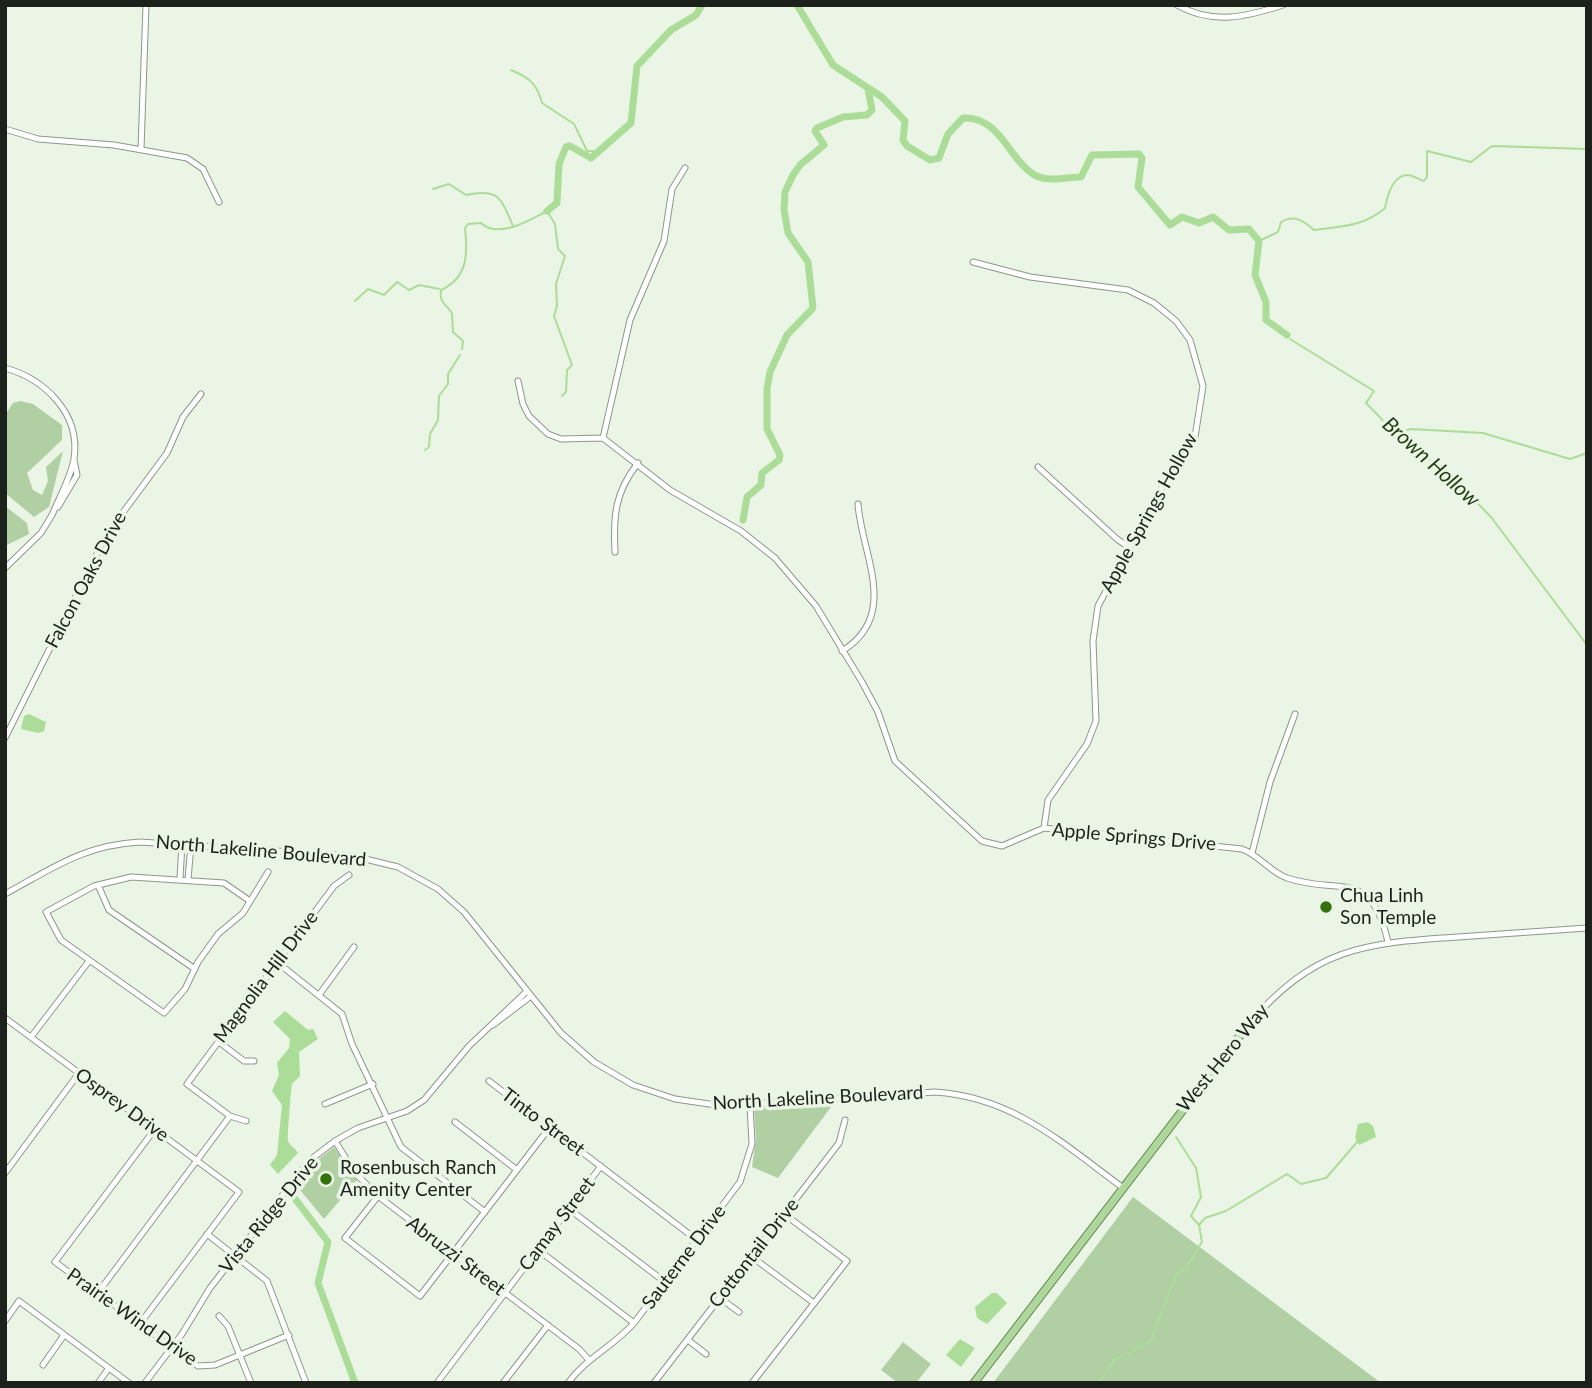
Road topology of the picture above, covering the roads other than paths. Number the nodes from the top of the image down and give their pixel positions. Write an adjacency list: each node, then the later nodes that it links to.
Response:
1 (146, 5): 7 (street)
2 (1177, 5): 5 (street)
3 (1254, 5): 5 (street)
4 (1283, 5): 5 (street)
5 (1257, 14)
6 (5, 129): 7 (street)
7 (141, 149): 9 (street)
8 (685, 168): 14 (street)
9 (219, 202)
10 (973, 262): 18 (street, Apple Springs Hollow)
11 (5, 368): 20 (street)
12 (518, 381): 14 (street)
13 (201, 394): 23 (street, Falcon Oaks Drive)
14 (603, 438): 15 (street, Apple Springs Drive)
15 (638, 463): 19 (street); 21 (street, Apple Springs Drive)
16 (1038, 467): 18 (street)
17 (858, 504): 21 (street)
18 (1130, 548): 24 (street, Apple Springs Hollow)
19 (615, 552)
20 (5, 568)
21 (842, 651): 24 (street, Apple Springs Drive)
22 (1295, 714): 27 (street)
23 (5, 738)
24 (1044, 828): 27 (street, Apple Springs Drive)
25 (182, 844): 26 (street, North Lakeline Boulevard); 30 (street); 33 (street, North Lakeline Boulevard)
26 (191, 845): 31 (street); 41 (street, North Lakeline Boulevard)
27 (1252, 853): 36 (street, Apple Springs Drive)
28 (268, 872): 34 (street)
29 (349, 875): 39 (street, Magnolia Hill Drive)
30 (180, 878): 31 (street); 32 (street)
31 (188, 879): 34 (street)
32 (98, 885): 38 (street); 40 (street)
33 (5, 894)
34 (250, 901): 40 (street)
35 (1587, 928): 36 (street, West Hero Way)
36 (1388, 942): 44 (street, West Hero Way)
37 (354, 947): 42 (street)
38 (89, 961): 40 (street); 45 (street)
39 (278, 963): 42 (street); 46 (street, Magnolia Hill Drive)
40 (195, 969)
41 (529, 994): 52 (street, North Lakeline Boulevard); 54 (street, Vista Ridge Drive)
42 (319, 995): 50 (street)
43 (5, 1018): 45 (street, Osprey Drive)
44 (1248, 1025): 65 (main road, West Hero Way)
45 (31, 1037): 48 (street, Osprey Drive)
46 (219, 1042): 47 (street); 53 (street, Magnolia Hill Drive)
47 (254, 1061)
48 (79, 1073): 59 (street, Osprey Drive); 64 (street)
49 (489, 1081): 58 (street, Tinto Street)
50 (373, 1084): 51 (street); 54 (street)
51 (325, 1104)
52 (750, 1105): 65 (street, North Lakeline Boulevard); 71 (street, Sauterne Drive)
53 (230, 1116): 56 (street); 61 (street)
54 (387, 1119): 60 (street, Vista Ridge Drive); 68 (street)
55 (845, 1120): 69 (street, Cottontail Drive)
56 (246, 1121)
57 (455, 1122): 63 (street)
58 (550, 1127): 62 (street, Tinto Street); 63 (street)
59 (155, 1129): 61 (street, Osprey Drive); 78 (street, Prairie Wind Drive)
60 (335, 1141): 66 (street, Abruzzi Street); 74 (street, Vista Ridge Drive)
61 (197, 1160): 70 (street, Osprey Drive); 78 (street)
62 (601, 1166): 67 (street, Camay Street); 71 (street, Tinto Street)
63 (517, 1170): 68 (street)
64 (5, 1173)
65 (1122, 1186): 106 (main road, West Hero Way)
66 (378, 1196): 73 (street, Abruzzi Street); 73 (street)
67 (569, 1209): 72 (street, Camay Street); 76 (street)
68 (485, 1212): 73 (street)
69 (784, 1214): 75 (street, Cottontail Drive); 80 (street)
70 (207, 1234): 74 (street); 85 (street)
71 (697, 1240): 76 (street, Sauterne Drive)
72 (537, 1249): 77 (street, Camay Street); 84 (street)
73 (453, 1254): 77 (street, Abruzzi Street)
74 (236, 1255): 88 (street); 90 (street, Vista Ridge Drive)
75 (752, 1257): 79 (street, Cottontail Drive); 80 (street)
76 (665, 1282): 84 (street, Sauterne Drive)
77 (505, 1293): 86 (street, Abruzzi Street); 103 (street, Camay Street)
78 (97, 1294): 85 (street, Prairie Wind Drive)
79 (720, 1297): 81 (street); 89 (street, Cottontail Drive)
80 (814, 1303): 105 (street)
81 (739, 1312)
82 (219, 1317): 92 (street)
83 (5, 1321): 87 (street)
84 (634, 1323): 93 (street, Sauterne Drive)
85 (139, 1325): 90 (street, Prairie Wind Drive)
86 (548, 1325): 93 (street, Abruzzi Street); 104 (street)
87 (64, 1335): 94 (street); 95 (street)
88 (289, 1335): 92 (street, Prairie Wind Drive); 102 (street)
89 (688, 1340): 91 (street); 97 (street, Cottontail Drive)
90 (172, 1348): 92 (street, Prairie Wind Drive); 100 (street, Vista Ridge Drive)
91 (706, 1354)
92 (239, 1355): 101 (street)
93 (589, 1360): 96 (street, Sauterne Drive)
94 (43, 1365)
95 (109, 1368): 98 (street); 99 (street)
96 (569, 1382)
97 (655, 1382)
98 (98, 1383)
99 (129, 1383)
100 (145, 1383)
101 (251, 1383)
102 (306, 1383)
103 (437, 1383)
104 (503, 1383)
105 (752, 1383)
106 (974, 1383)

